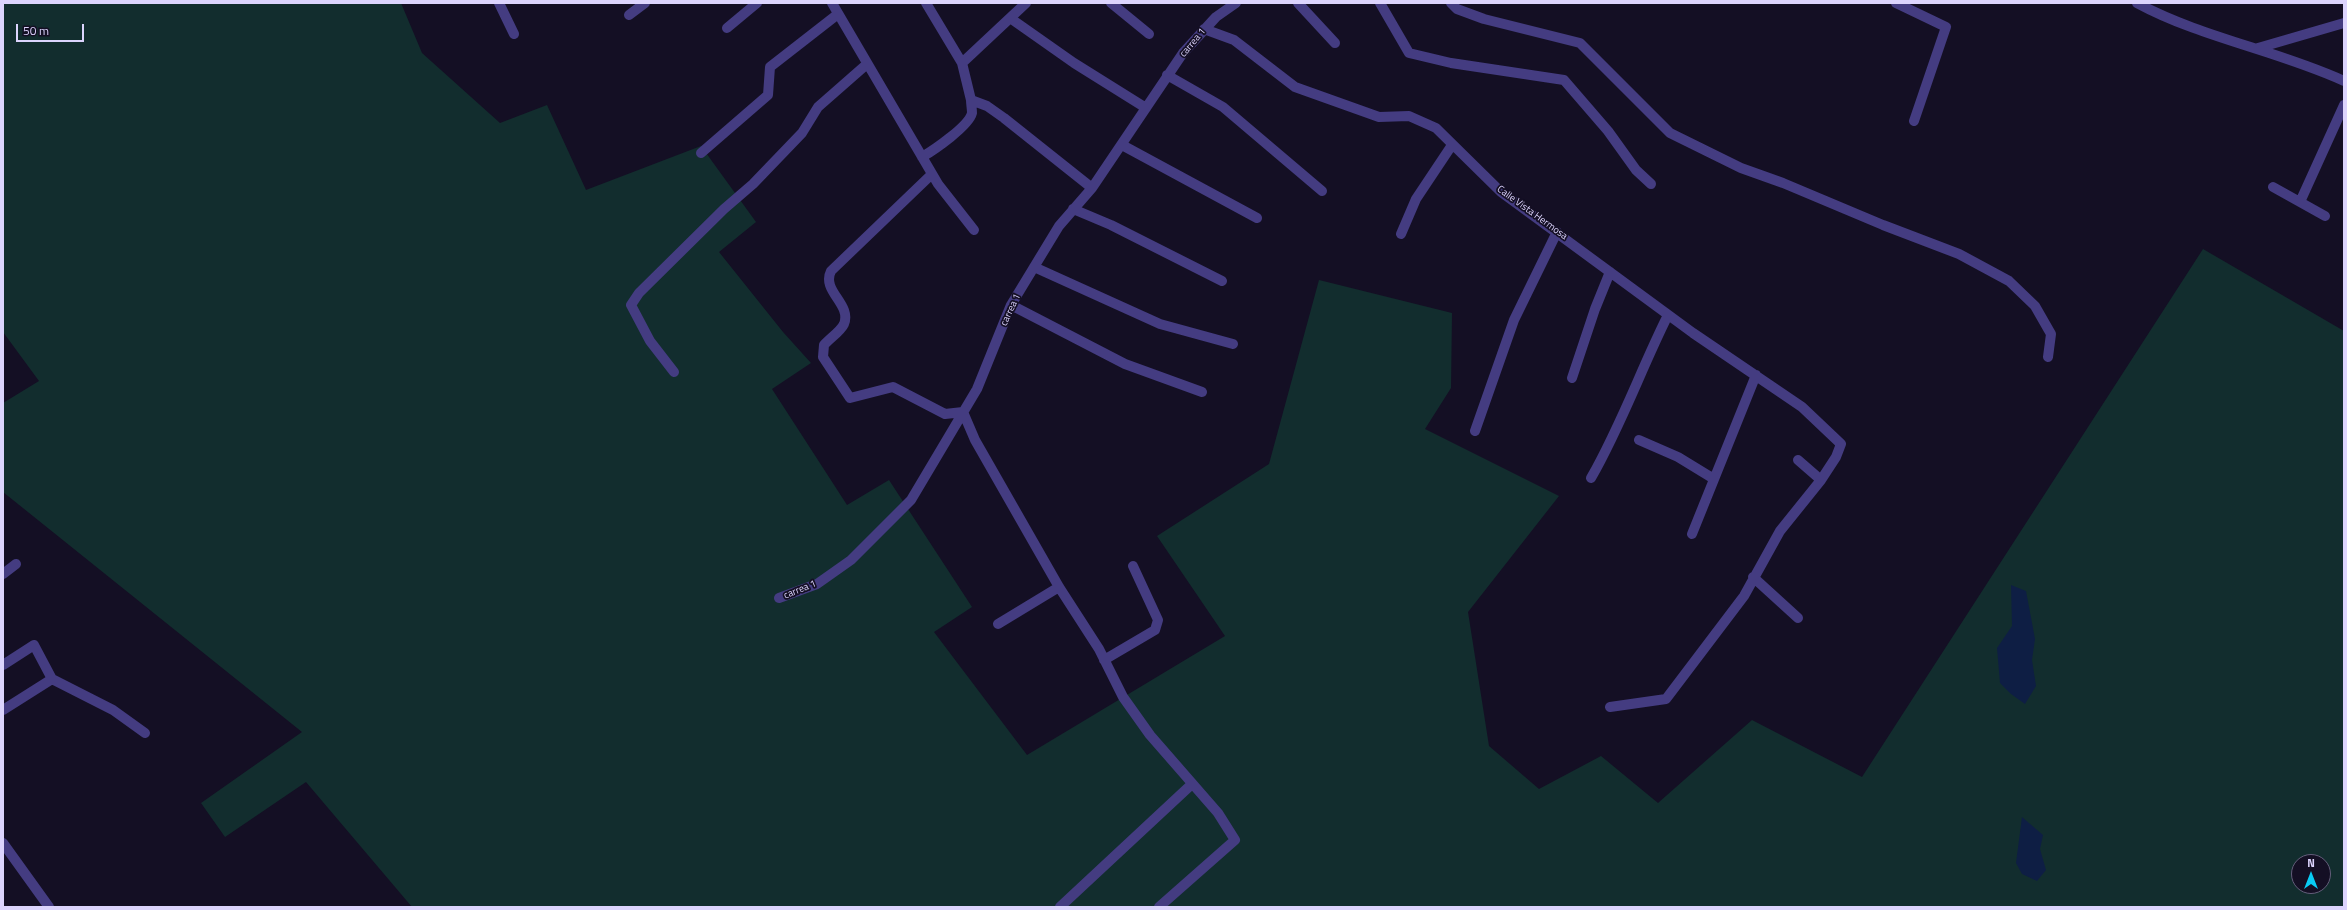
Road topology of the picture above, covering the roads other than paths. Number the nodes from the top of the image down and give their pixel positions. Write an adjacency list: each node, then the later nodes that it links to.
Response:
1 (499, 3): 20 (street)
2 (645, 3): 15 (street)
3 (757, 3): 18 (street)
4 (832, 3): 14 (street)
5 (926, 3): 24 (street)
6 (1026, 3): 16 (street)
7 (1111, 3): 21 (street)
8 (1236, 3): 19 (street, carrea 1)
9 (1298, 3): 22 (street)
10 (1380, 3): 37 (street)
11 (1451, 3): 54 (street)
12 (1896, 3): 31 (street)
13 (2137, 3): 23 (street)
14 (838, 14): 25 (street); 34 (street)
15 (629, 15)
16 (1010, 18): 24 (street); 30 (street)
17 (2344, 23): 23 (street)
18 (727, 28)
19 (1204, 29): 26 (street, carrea 1); 33 (street, Calle Vista Hermosa)
20 (514, 34)
21 (1149, 34)
22 (1335, 43)
23 (2258, 48): 27 (street)
24 (962, 63): 28 (street)
25 (867, 64): 35 (street); 55 (street)
26 (1167, 74): 30 (street, carrea 1); 40 (street)
27 (2344, 80)
28 (971, 100): 35 (street); 39 (street)
29 (2344, 105): 41 (street)
30 (1146, 108): 32 (street, carrea 1)
31 (1914, 121)
32 (1122, 145): 39 (street, carrea 1); 44 (street)
33 (1452, 145): 46 (street, Calle Vista Hermosa); 47 (street)
34 (701, 153)
35 (922, 157): 36 (street)
36 (932, 174): 45 (street); 59 (street)
37 (1651, 184)
38 (2273, 187): 41 (street)
39 (1092, 188): 42 (street, carrea 1)
40 (1322, 191)
41 (2300, 202): 43 (street)
42 (1073, 209): 48 (street, carrea 1); 50 (street)
43 (2325, 216)
44 (1257, 218)
45 (974, 230)
46 (1557, 232): 49 (street, Calle Vista Hermosa); 60 (street)
47 (1401, 234)
48 (1034, 267): 51 (street, carrea 1); 53 (street)
49 (1610, 272): 52 (street, Calle Vista Hermosa); 57 (street)
50 (1222, 281)
51 (1011, 305): 58 (street); 59 (street, carrea 1)
52 (1668, 315): 56 (street, Calle Vista Hermosa); 63 (street)
53 (1233, 344)
54 (2048, 357)
55 (674, 372)
56 (1756, 375): 64 (street); 65 (street, Calle Vista Hermosa)
57 (1572, 378)
58 (1202, 392)
59 (963, 412): 71 (street); 72 (street, carrea 1)
60 (1475, 431)
61 (1639, 440): 64 (street)
62 (1798, 460): 65 (street)
63 (1591, 478)
64 (1714, 479): 66 (street)
65 (1821, 480): 70 (street)
66 (1692, 534)
67 (16, 564): 69 (street)
68 (1133, 566): 75 (street)
69 (3, 574)
70 (1753, 577): 73 (street); 78 (street)
71 (1059, 587): 74 (street); 75 (street)
72 (779, 598)
73 (1798, 618)
74 (998, 624)
75 (1104, 660): 81 (street)
76 (3, 665): 77 (street)
77 (52, 679): 79 (street); 80 (street)
78 (1610, 707)
79 (3, 710)
80 (145, 733)
81 (1192, 784): 83 (street); 85 (street)
82 (3, 843): 84 (street)
83 (1181, 888): 86 (street); 87 (street)
84 (49, 907)
85 (1060, 907)
86 (1159, 907)
87 (1167, 907)

